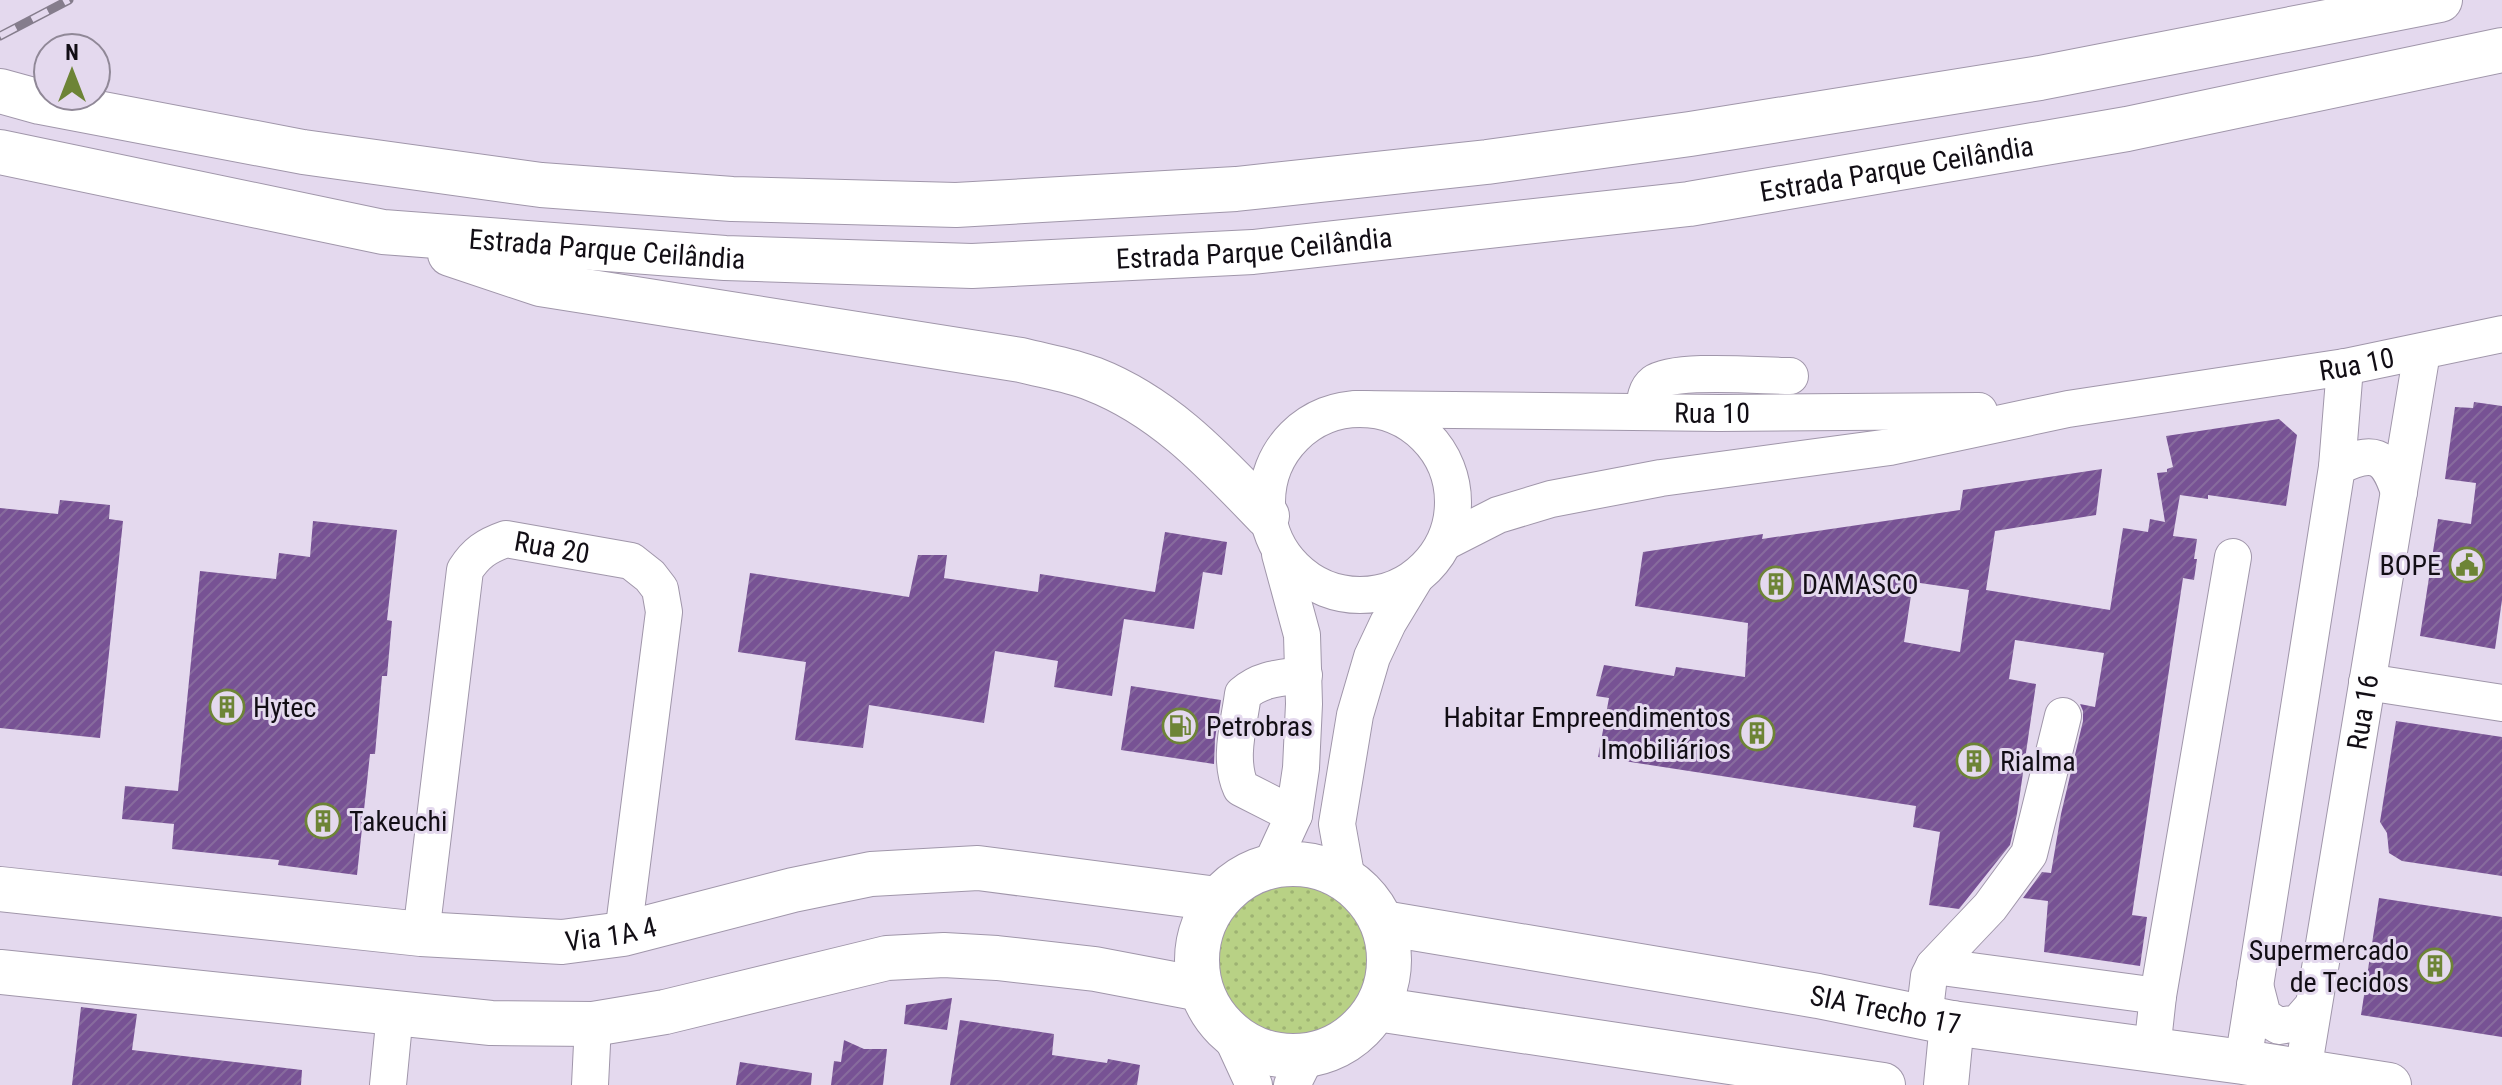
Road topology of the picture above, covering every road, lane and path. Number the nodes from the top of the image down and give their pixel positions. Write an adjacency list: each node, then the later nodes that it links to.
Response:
1 (2440, 0): 3 (main road, Estrada Parque Ceilândia)
2 (2502, 50): 5 (main road, Estrada Parque Ceilândia)
3 (20, 96)
4 (0, 152): 5 (main road, Estrada Parque Ceilândia)
5 (383, 232): 15 (main road)
6 (2502, 334): 7 (street, Rua 10)
7 (2422, 352): 8 (street, Rua 10); 14 (street, Rua 16)
8 (2345, 367): 11 (street, Rua 10); 13 (street)
9 (1790, 376): 12 (street)
10 (1356, 409): 12 (street, Rua 10); 15 (street); 16 (street)
11 (2068, 409): 12 (street, Rua 10); 16 (street, Rua 10)
12 (1644, 412)
13 (2337, 467): 14 (street); 33 (street)
14 (2399, 492): 20 (street, Rua 16)
15 (1272, 532): 18 (street); 19 (street)
16 (1445, 542): 18 (street)
17 (2233, 557): 35 (street)
18 (1414, 580): 25 (street)
19 (1304, 675): 23 (street); 23 (street)
20 (2367, 682): 21 (street); 36 (street, Rua 16)
21 (2502, 703)
22 (2063, 716): 31 (street)
23 (1294, 815): 24 (street)
24 (1271, 865): 25 (main road); 27 (main road)
25 (1347, 880): 28 (main road)
26 (0, 889): 29 (main road, Via 1A 4)
27 (1217, 899): 30 (main road, Via 1A 4); 34 (main road)
28 (1383, 923): 37 (main road); 39 (main road, SIA Trecho 17)
29 (421, 934): 30 (main road, Via 1A 4); 30 (street, Rua 20)
30 (623, 934)
31 (1934, 966): 35 (street); 39 (street)
32 (0, 972): 38 (main road)
33 (2255, 985): 36 (street); 43 (street)
34 (1200, 989): 40 (main road); 41 (main road)
35 (2158, 996): 42 (street)
36 (2313, 1006): 45 (street, Rua 16)
37 (1377, 1009): 44 (main road); 49 (main road)
38 (395, 1013): 40 (main road); 46 (street)
39 (1938, 1021): 42 (main road, SIA Trecho 17); 50 (main road)
40 (593, 1024): 47 (street)
41 (1230, 1033): 44 (main road); 48 (street)
42 (2152, 1050): 43 (main road, SIA Trecho 17)
43 (2243, 1062): 45 (main road, SIA Trecho 17)
44 (1300, 1070)
45 (2303, 1071): 51 (main road, SIA Trecho 17)
46 (388, 1085)
47 (590, 1085)
48 (1254, 1085)
49 (1883, 1085)
50 (1946, 1085)
51 (2389, 1085)

